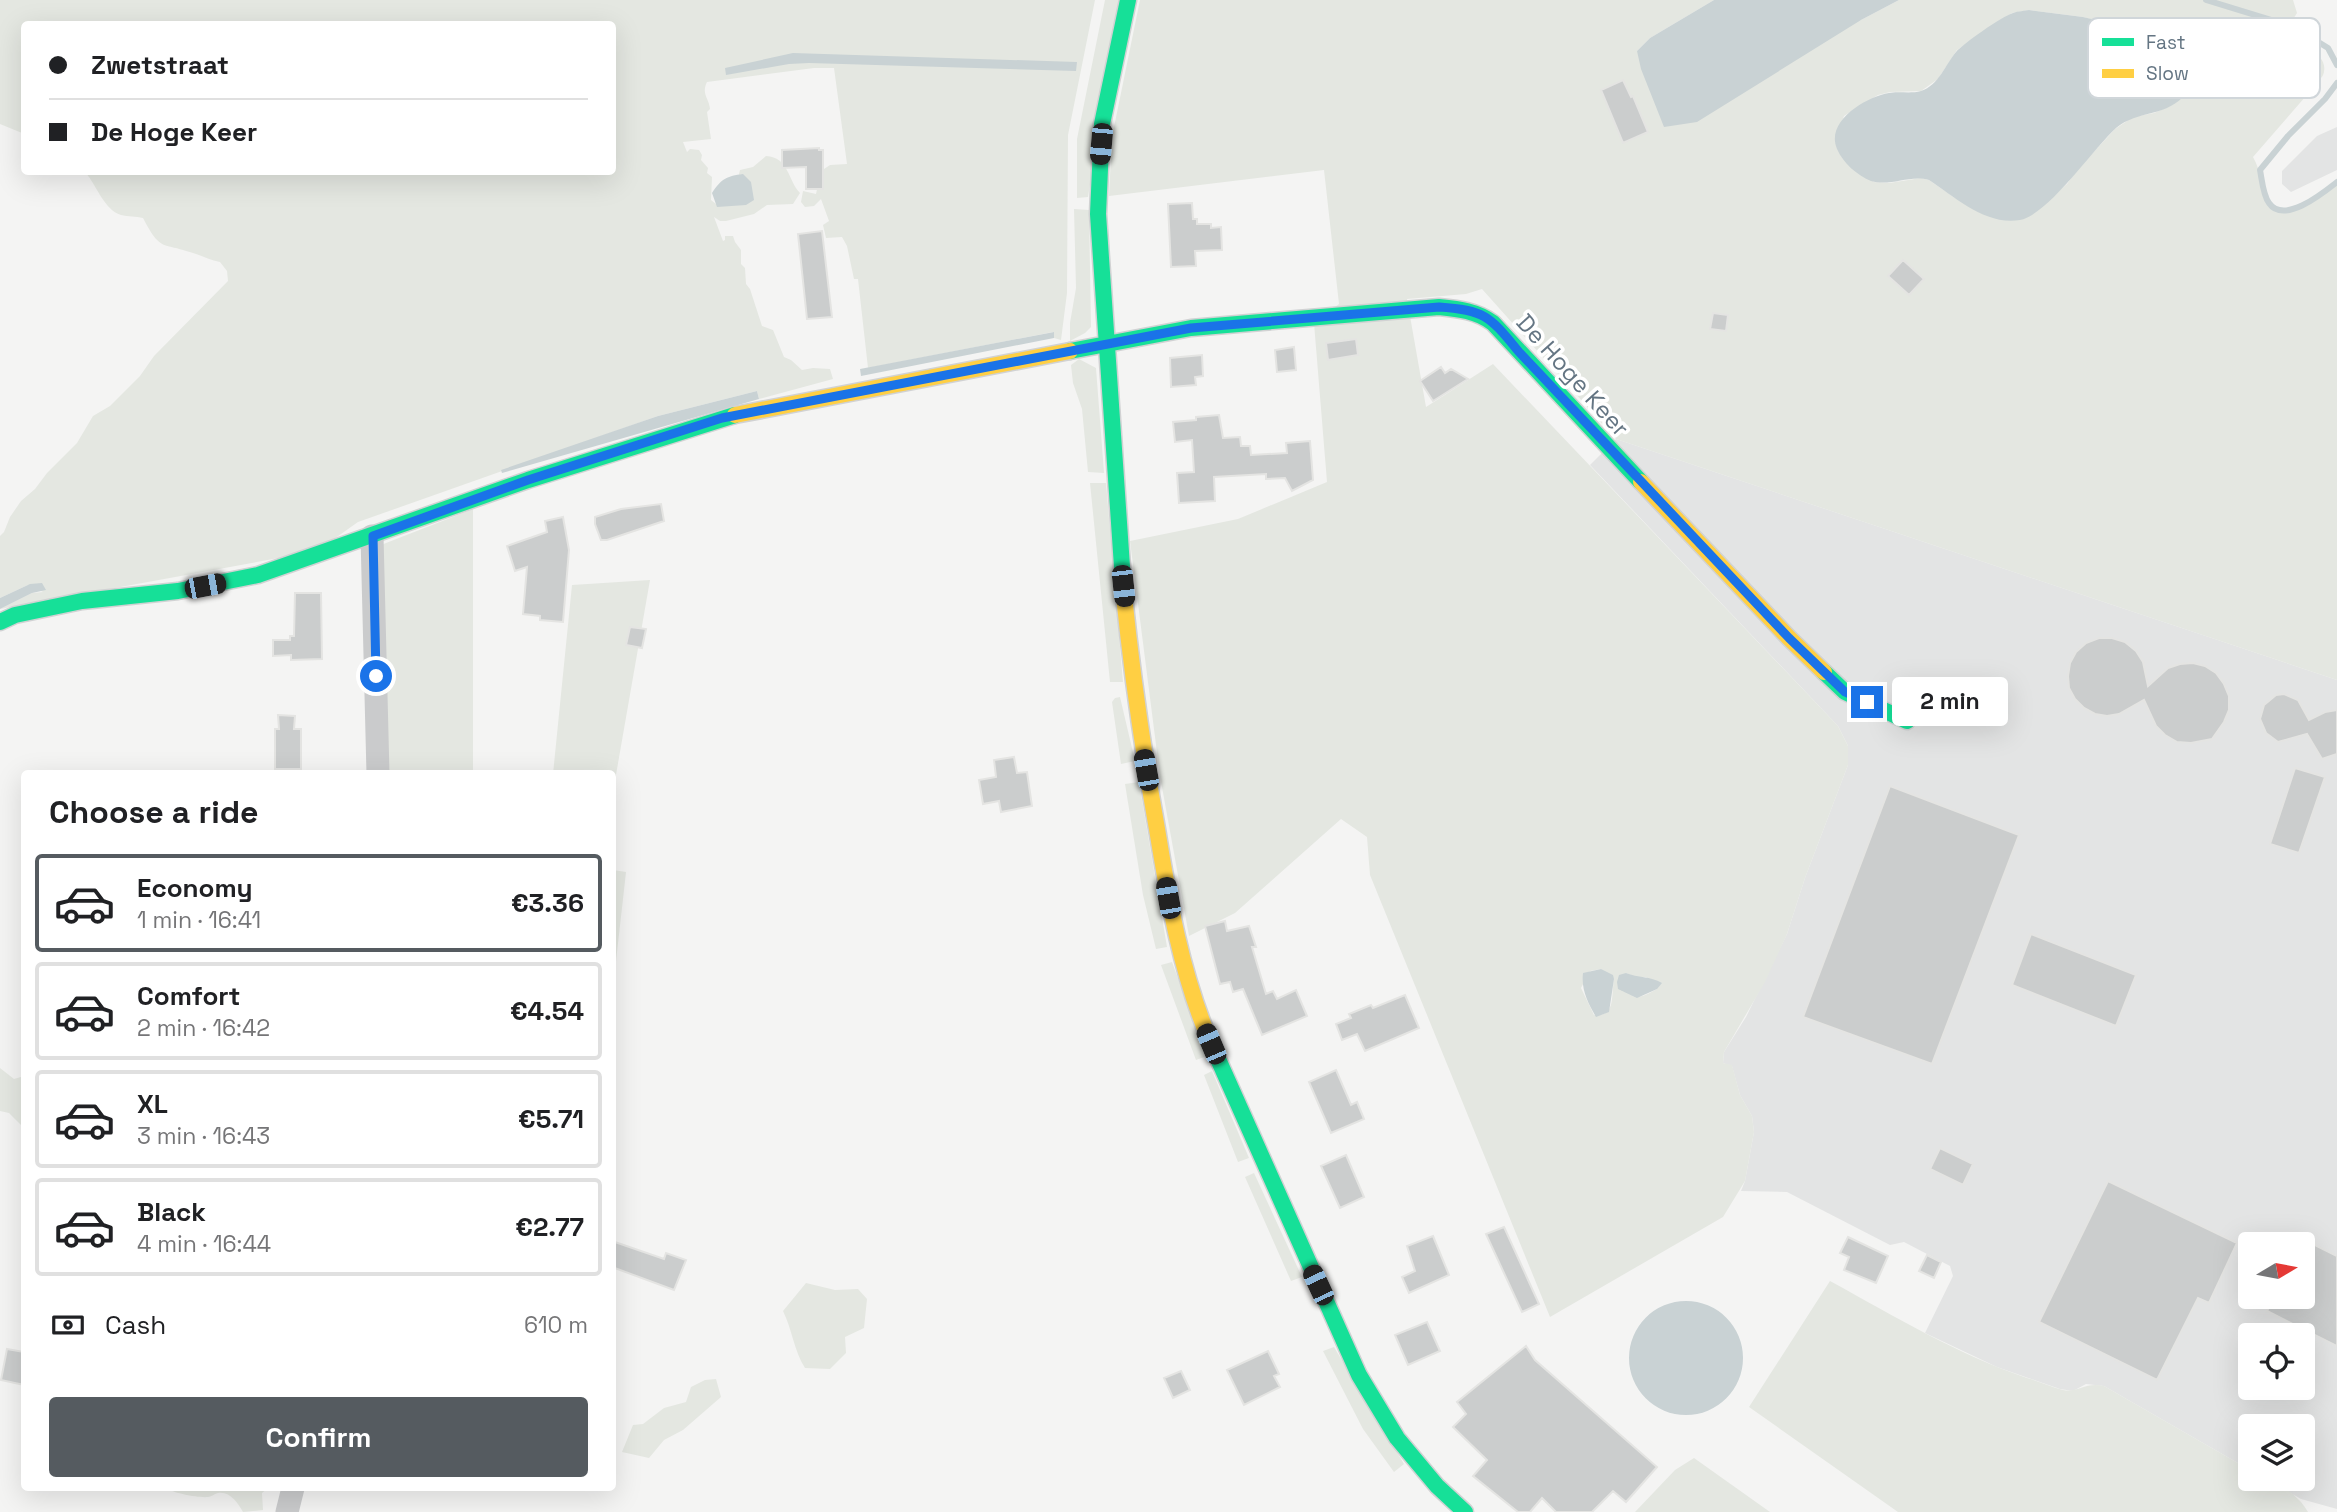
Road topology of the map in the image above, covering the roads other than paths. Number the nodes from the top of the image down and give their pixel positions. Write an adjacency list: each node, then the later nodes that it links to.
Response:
1 (1128, 0): 2 (street)
2 (1107, 344): 3 (street, De Hoge Keer); 5 (street, De Hoge Keer); 9 (street)
3 (373, 536): 4 (street, De Hoge Keer); 6 (street)
4 (0, 622)
5 (1907, 721)
6 (378, 770)
7 (292, 1491): 8 (street)
8 (287, 1512)
9 (1465, 1512)

